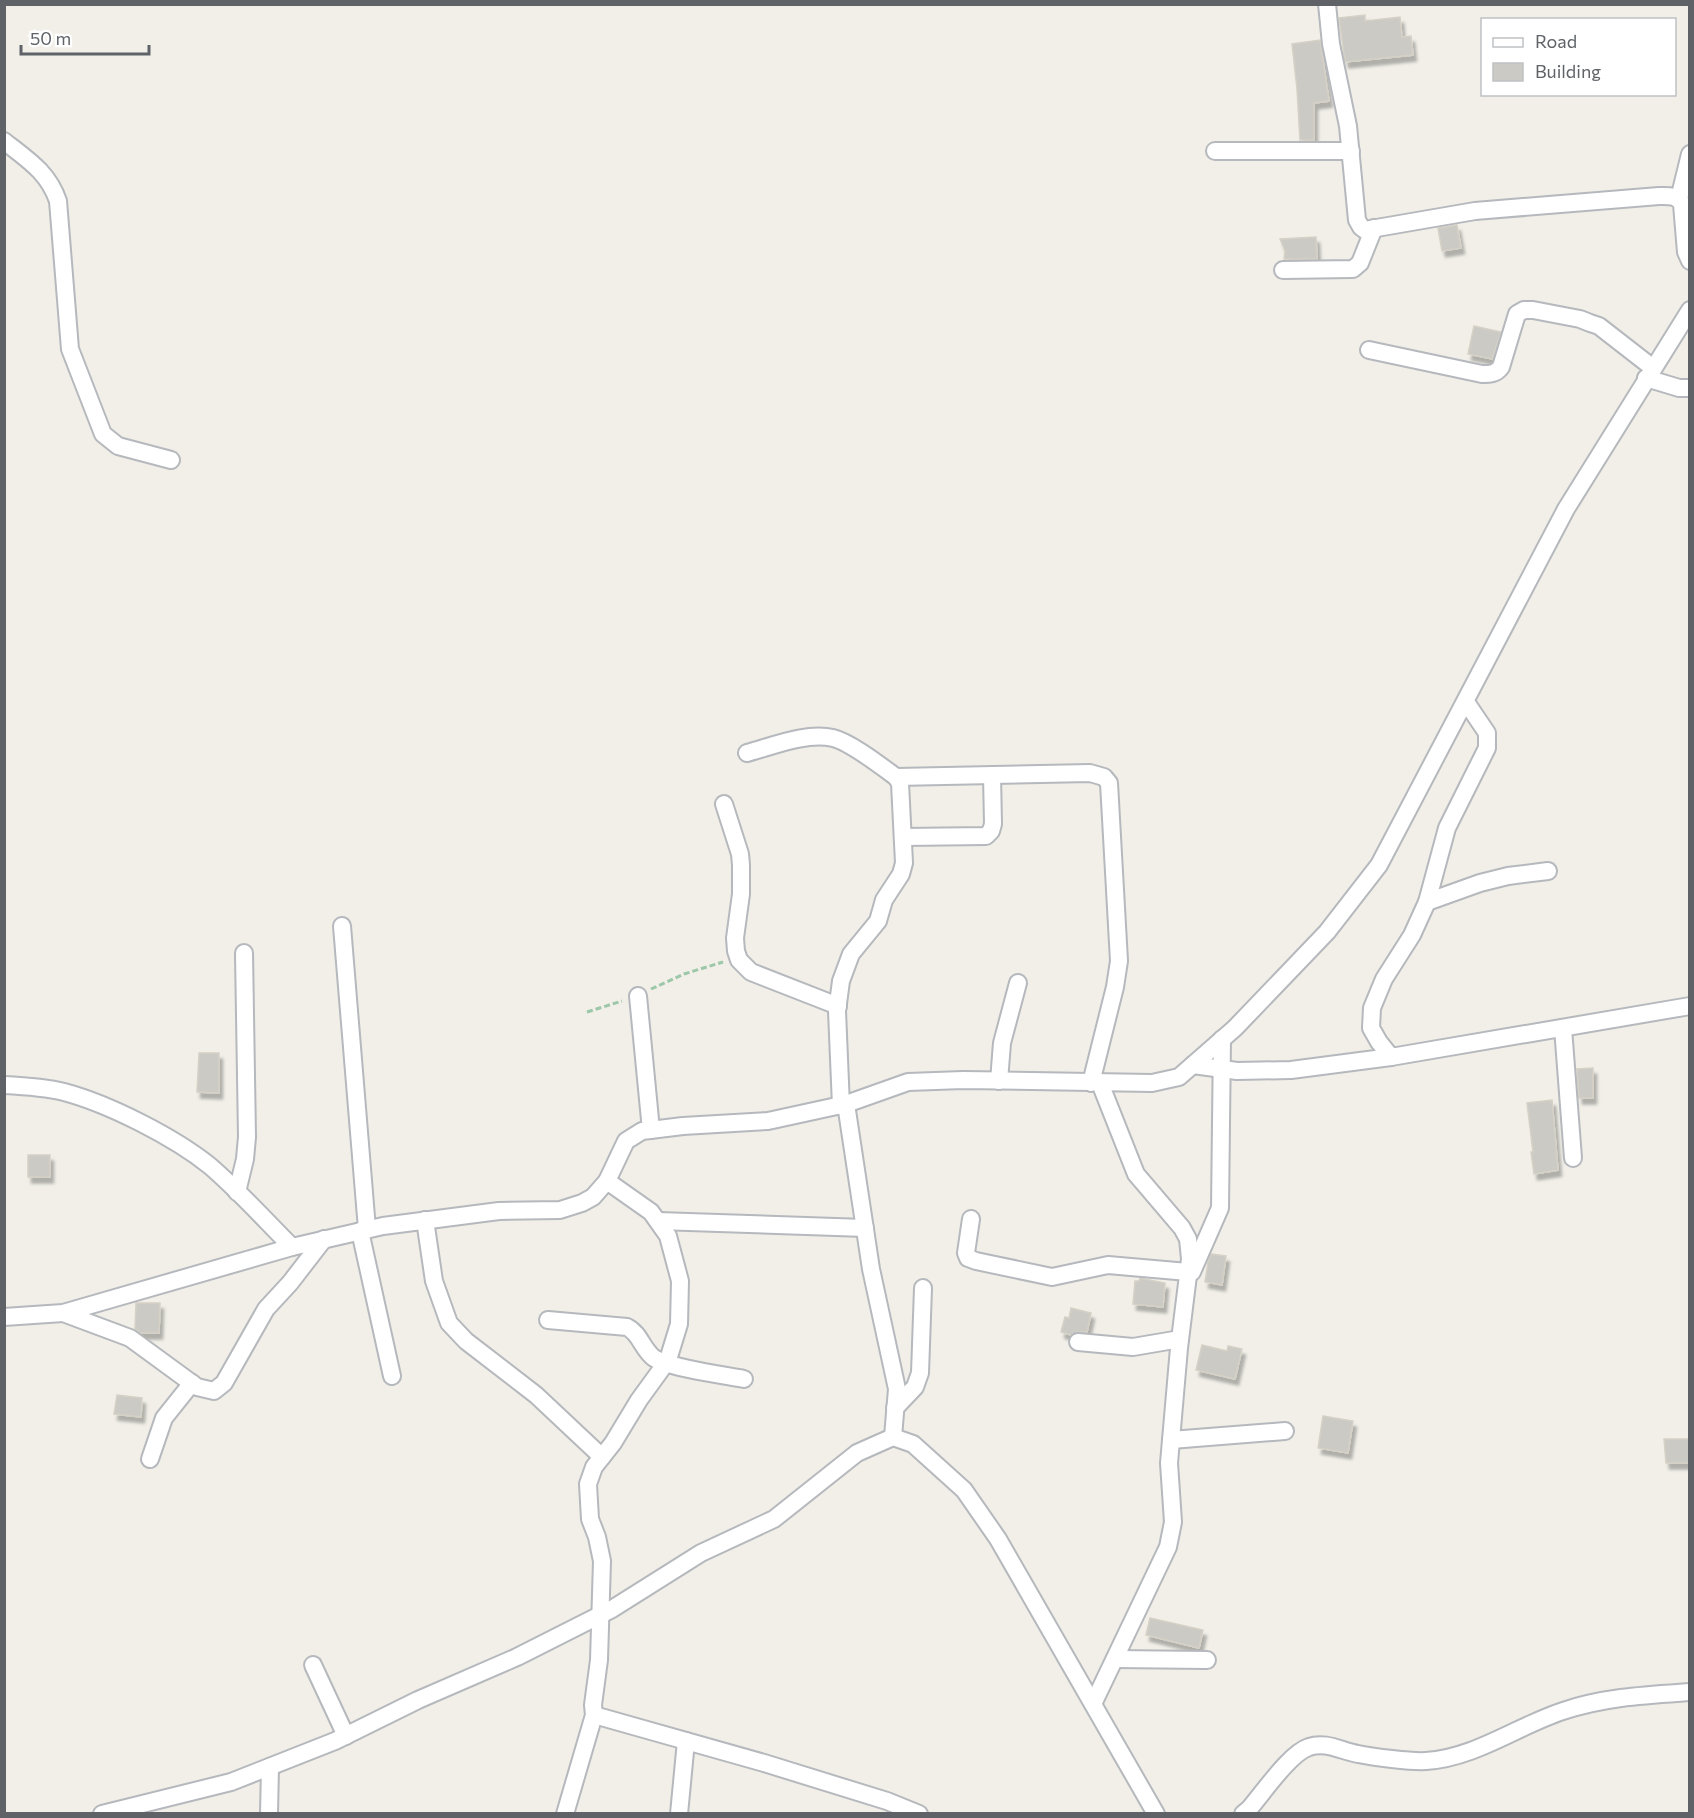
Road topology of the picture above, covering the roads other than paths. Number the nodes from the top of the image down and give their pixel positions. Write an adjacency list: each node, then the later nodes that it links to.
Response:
1 (1327, 4): 4 (street)
2 (4, 141): 14 (street)
3 (1215, 151): 4 (street)
4 (1351, 151): 7 (street)
5 (1689, 154): 6 (street)
6 (1679, 199): 7 (street); 8 (street)
7 (1374, 228): 9 (street)
8 (1689, 261)
9 (1283, 270)
10 (1689, 310): 12 (street)
11 (1369, 350): 12 (street)
12 (1649, 373): 13 (street); 15 (street)
13 (1689, 388)
14 (171, 460)
15 (1466, 702): 22 (street); 30 (street)
16 (747, 753): 18 (street)
17 (992, 775): 18 (street); 20 (street); 35 (street)
18 (896, 777): 20 (street)
19 (724, 804): 27 (street)
20 (903, 837): 27 (street)
21 (1548, 871): 22 (street)
22 (1427, 902): 31 (street)
23 (342, 926): 46 (street)
24 (244, 953): 41 (street)
25 (1018, 983): 34 (street)
26 (638, 996): 38 (street)
27 (838, 1006): 37 (street)
28 (1689, 1006): 29 (street)
29 (1563, 1028): 31 (street); 39 (street)
30 (1222, 1039): 32 (street); 33 (street)
31 (1391, 1057): 33 (street)
32 (1192, 1065): 33 (street); 35 (street)
33 (1221, 1069): 49 (street)
34 (999, 1081): 35 (street); 37 (street)
35 (1096, 1083): 49 (street)
36 (4, 1085): 41 (street)
37 (843, 1105): 38 (street); 45 (street)
38 (651, 1130): 40 (street)
39 (1573, 1158)
40 (607, 1181): 43 (street); 44 (street)
41 (237, 1192): 48 (street)
42 (970, 1219): 49 (street)
43 (425, 1220): 46 (street); 64 (street)
44 (658, 1221): 45 (street); 56 (street)
45 (865, 1228): 60 (street)
46 (364, 1230): 47 (street); 57 (street)
47 (324, 1239): 48 (street); 59 (street)
48 (292, 1247): 51 (street)
49 (1187, 1279): 54 (street)
50 (923, 1288): 60 (street)
51 (63, 1313): 52 (street); 59 (street)
52 (4, 1317)
53 (548, 1320): 56 (street)
54 (1180, 1339): 55 (street); 63 (street)
55 (1078, 1342)
56 (665, 1363): 58 (street); 64 (street)
57 (392, 1376)
58 (744, 1379)
59 (192, 1383): 65 (street)
60 (896, 1408): 62 (street)
61 (1285, 1431): 63 (street)
62 (893, 1437): 66 (street); 71 (street)
63 (1171, 1440): 67 (street)
64 (602, 1457): 66 (street)
65 (150, 1459)
66 (599, 1615): 72 (street); 73 (street)
67 (1115, 1659): 68 (street); 71 (street)
68 (1206, 1660)
69 (313, 1665): 73 (street)
70 (1689, 1692): 82 (street)
71 (1093, 1704): 81 (street)
72 (594, 1715): 74 (street); 78 (street)
73 (346, 1736): 75 (street)
74 (686, 1741): 79 (street); 80 (street)
75 (270, 1767): 76 (street); 77 (street)
76 (102, 1814)
77 (269, 1814)
78 (565, 1814)
79 (680, 1814)
80 (919, 1814)
81 (1155, 1814)
82 (1243, 1814)

